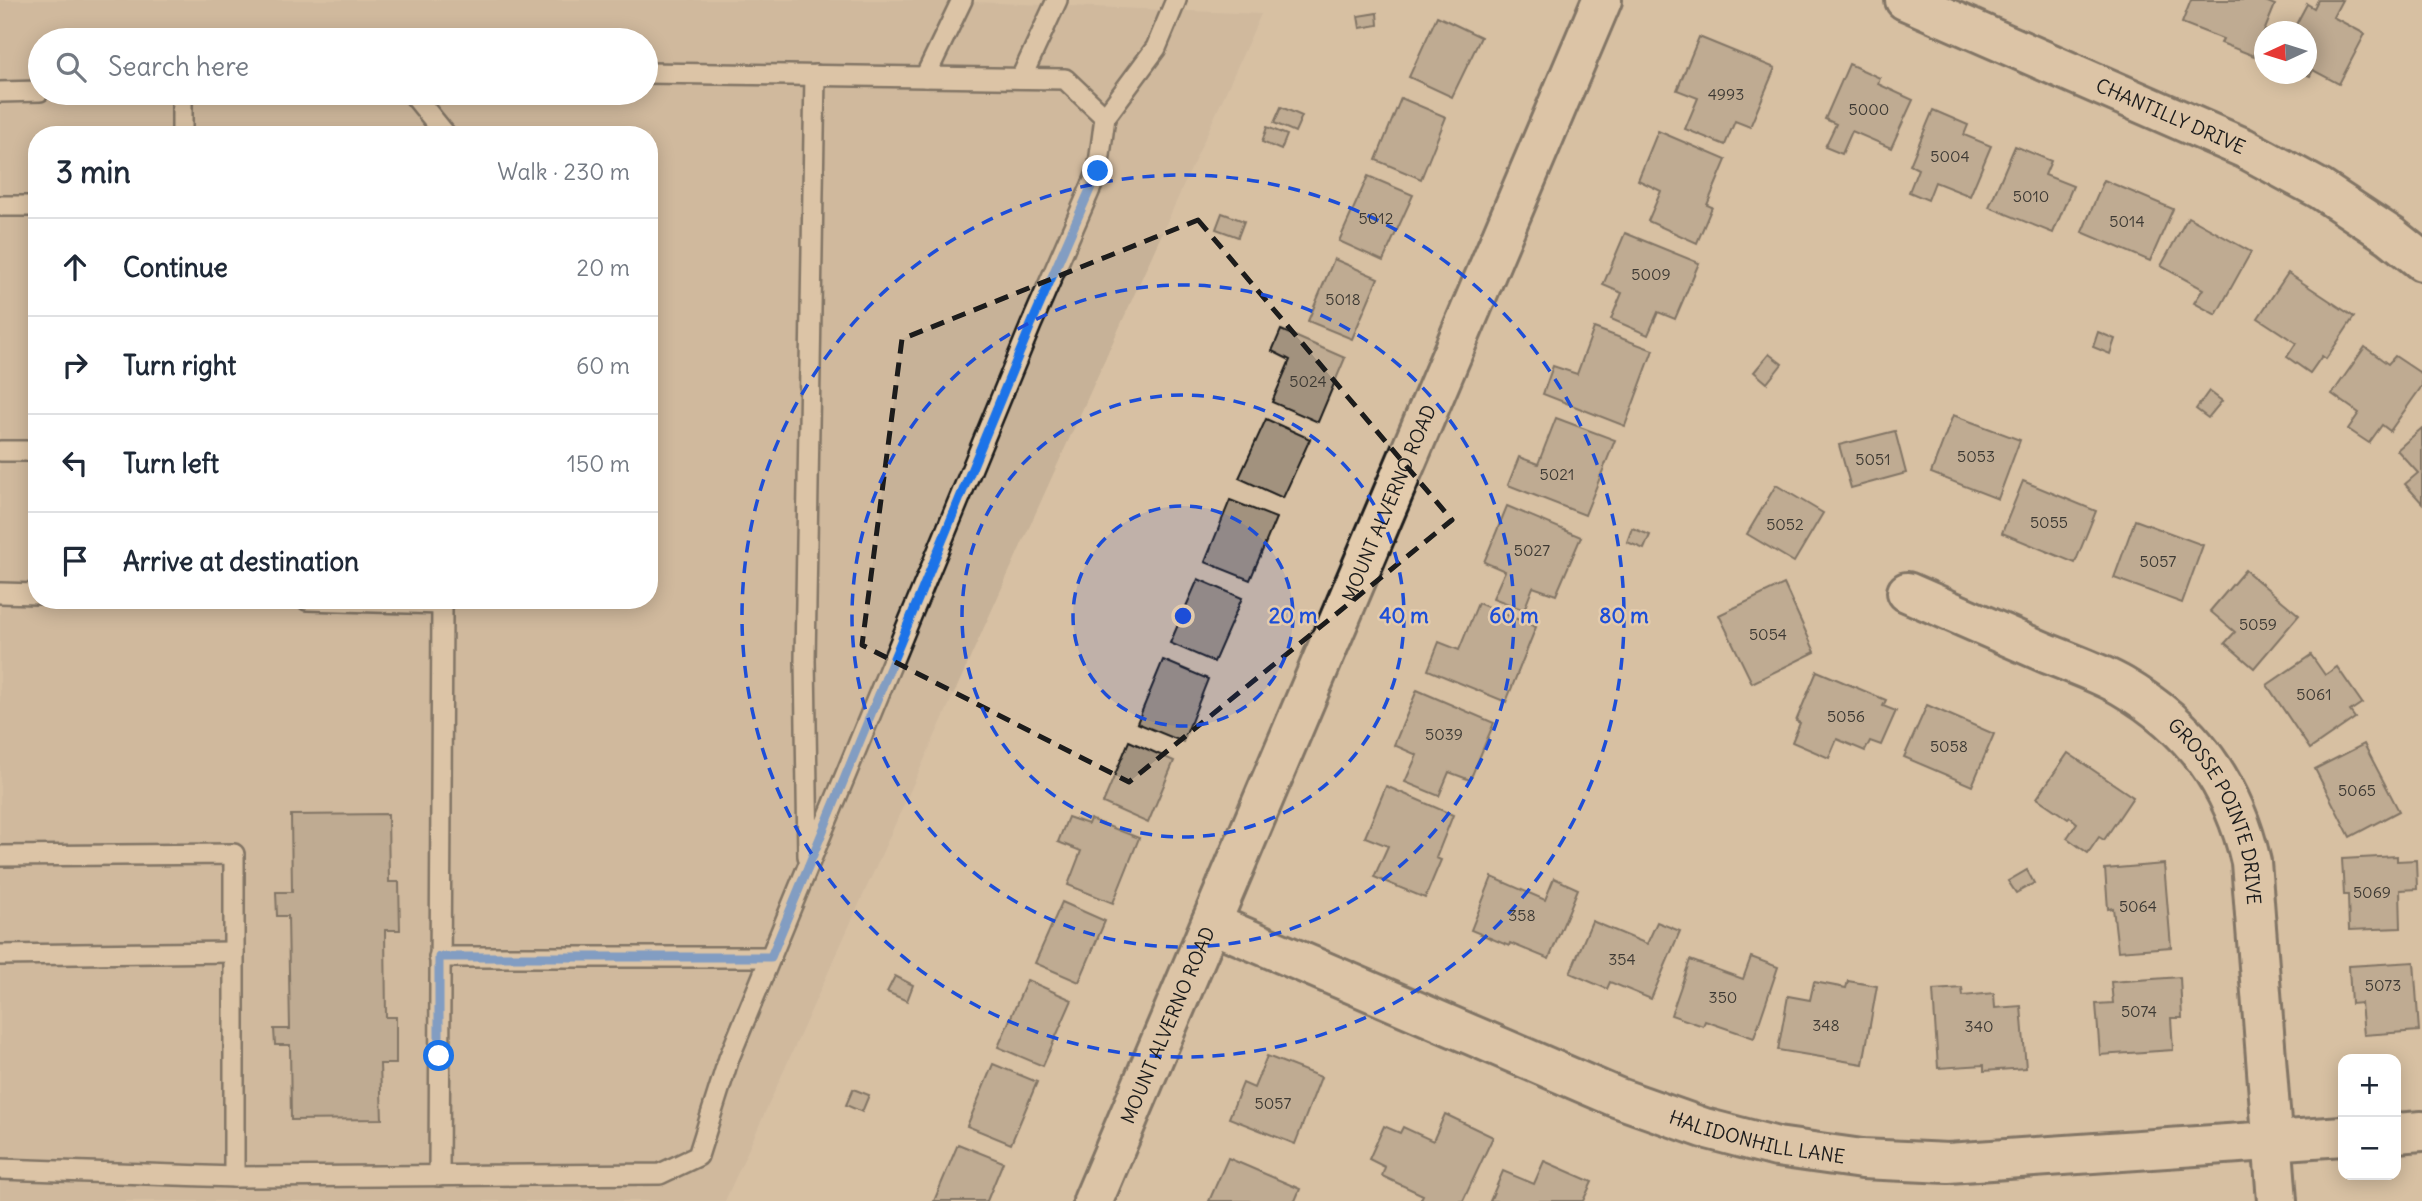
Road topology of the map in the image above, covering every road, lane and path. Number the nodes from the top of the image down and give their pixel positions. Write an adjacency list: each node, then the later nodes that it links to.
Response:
1 (962, 0): 8 (lane)
2 (1056, 0): 9 (lane)
3 (1176, 0): 14 (lane)
4 (1602, 0): 28 (street, MOUNT ALVERNO ROAD)
5 (1905, 0): 19 (street, CHANTILLY DRIVE)
6 (658, 73): 7 (lane)
7 (815, 75): 8 (lane); 27 (lane)
8 (925, 77): 9 (lane)
9 (1021, 78): 14 (lane)
10 (28, 91): 11 (lane)
11 (0, 92)
12 (181, 105): 15 (lane)
13 (422, 105): 16 (lane)
14 (1105, 117): 27 (lane)
15 (182, 126)
16 (439, 126)
17 (0, 206): 18 (lane)
18 (28, 206)
19 (2422, 261)
20 (0, 451): 21 (lane)
21 (28, 451)
22 (1907, 592): 36 (street, GROSSE POINTE DRIVE)
23 (0, 593): 24 (lane)
24 (28, 594)
25 (444, 609): 31 (lane)
26 (0, 856): 29 (lane)
27 (809, 864): 32 (lane)
28 (1210, 923): 36 (street, HALIDONHILL LANE); 40 (street, MOUNT ALVERNO ROAD)
29 (234, 952): 30 (lane); 39 (lane)
30 (0, 955)
31 (439, 957): 32 (lane); 38 (lane)
32 (771, 957): 38 (lane)
33 (2422, 1131): 34 (street)
34 (2401, 1133)
35 (2338, 1136): 36 (street, HALIDONHILL LANE)
36 (2273, 1142): 41 (street, GROSSE POINTE DRIVE)
37 (0, 1168): 39 (lane)
38 (439, 1176): 39 (lane)
39 (234, 1177)
40 (1093, 1201)
41 (2277, 1201)

